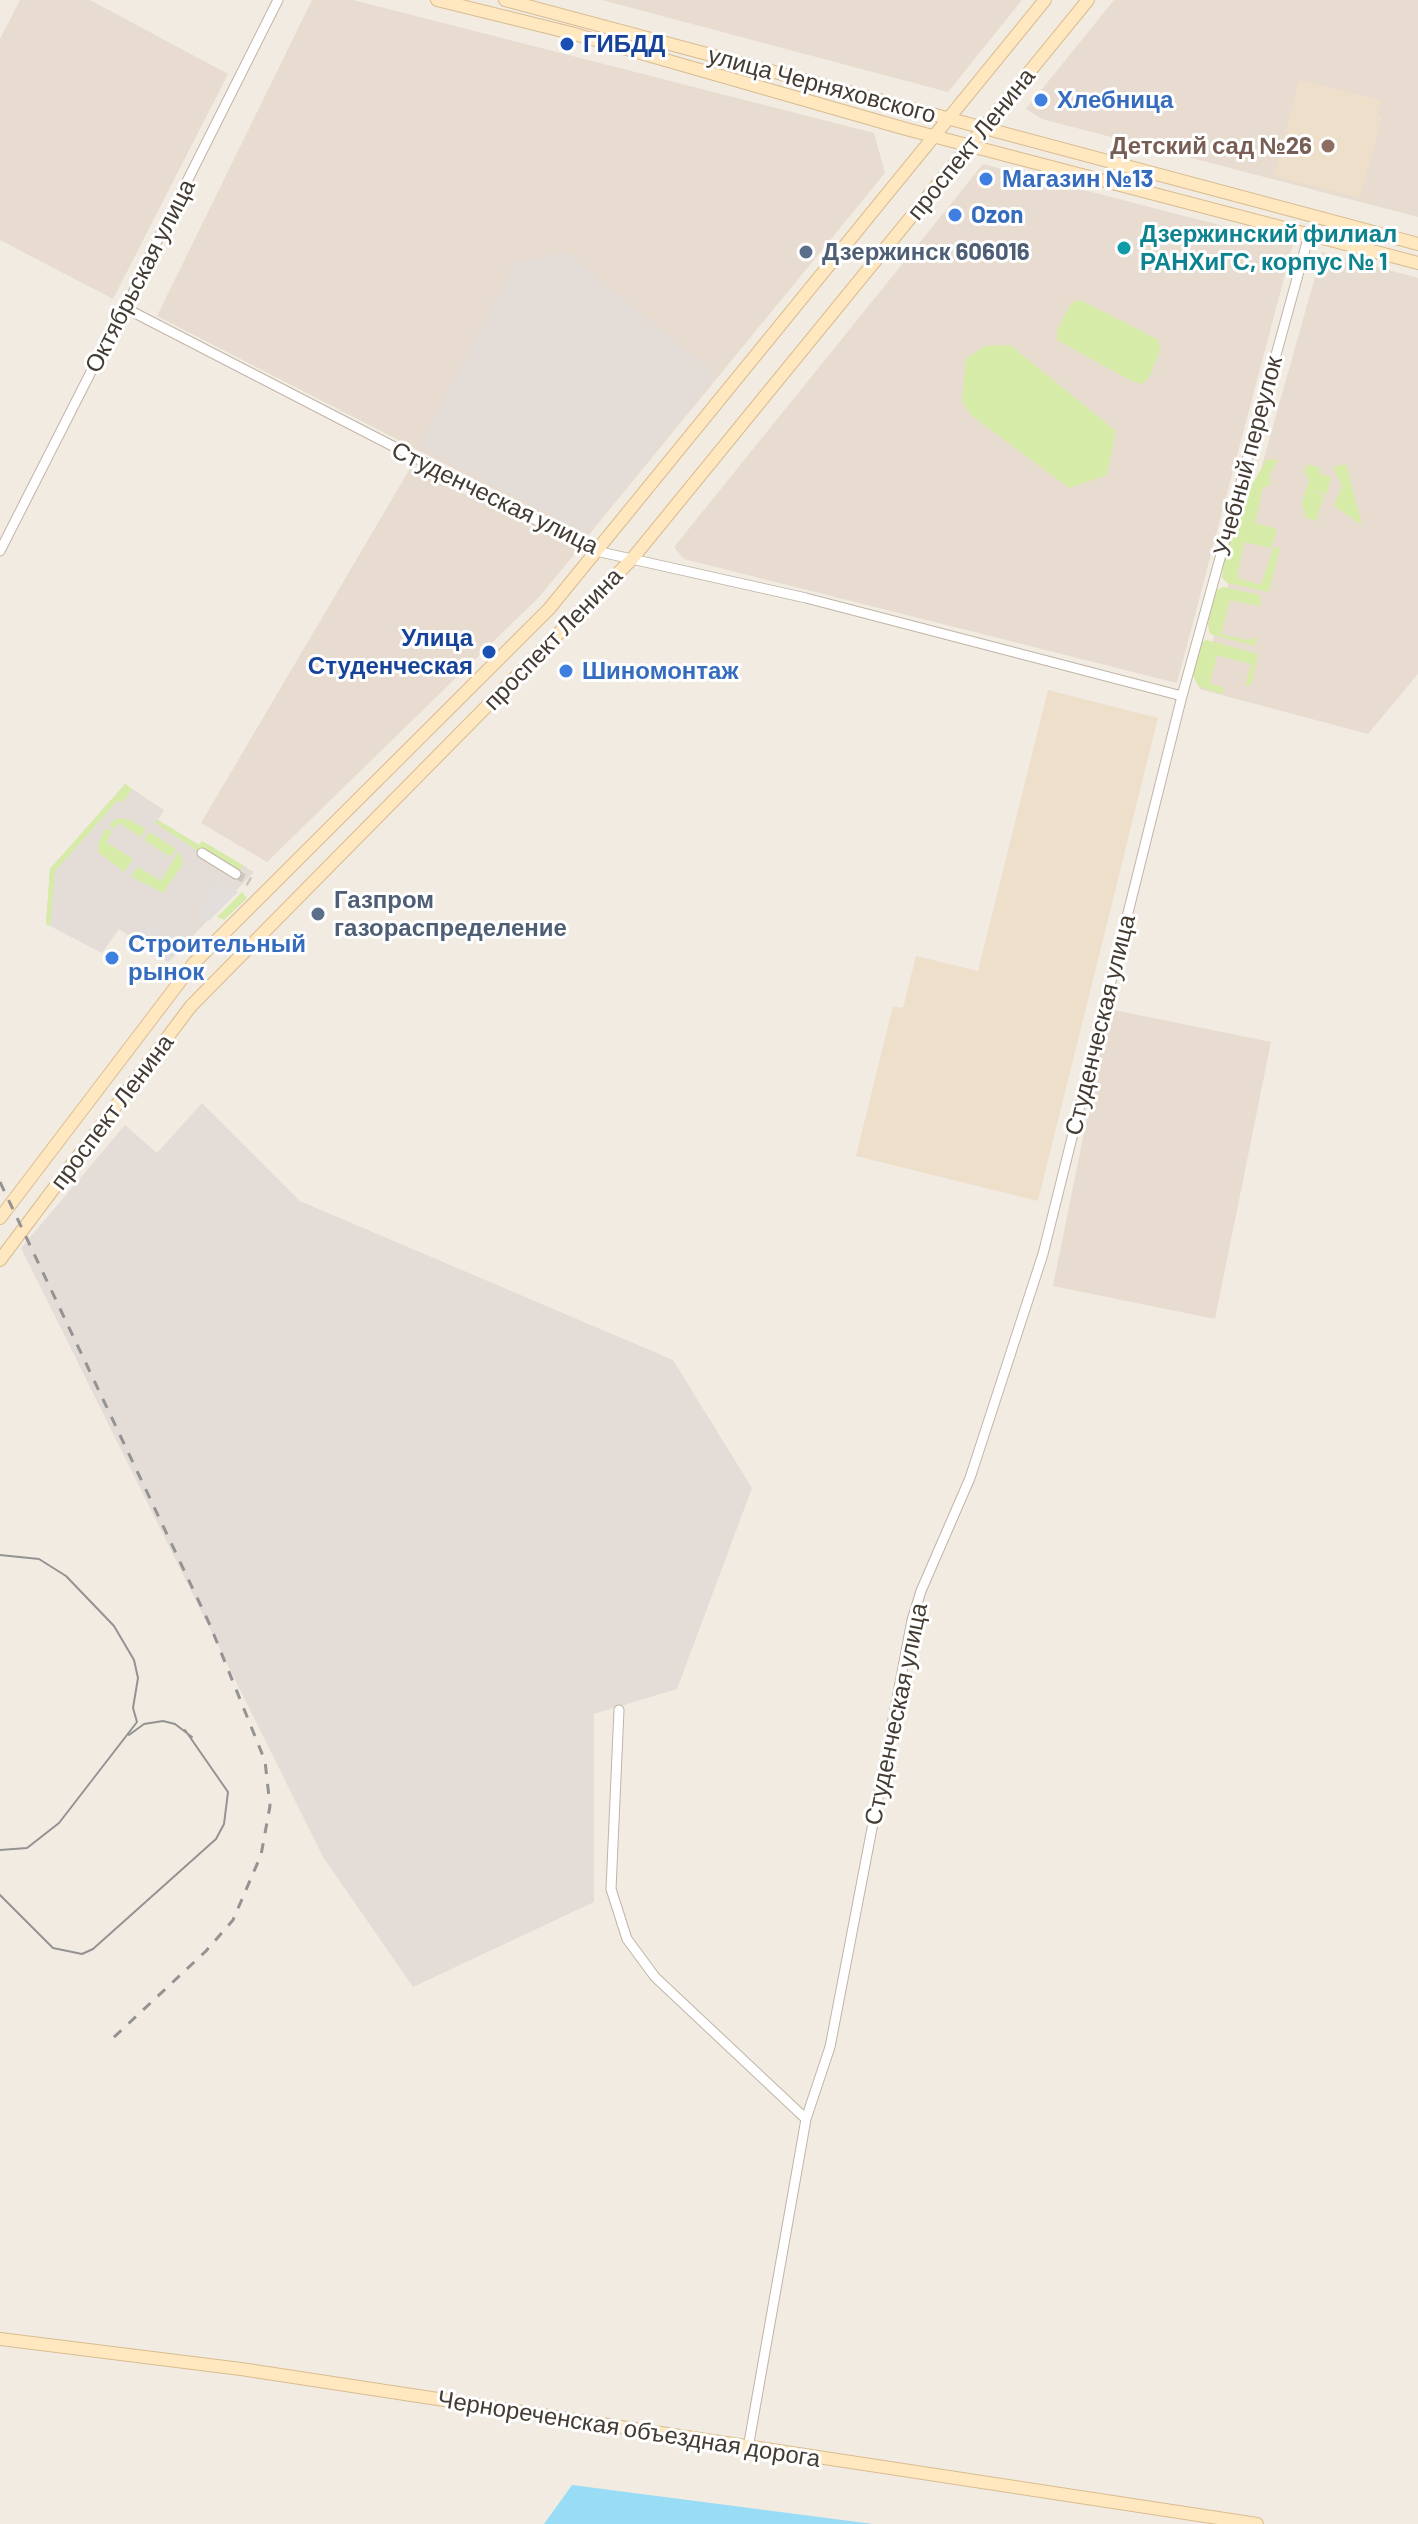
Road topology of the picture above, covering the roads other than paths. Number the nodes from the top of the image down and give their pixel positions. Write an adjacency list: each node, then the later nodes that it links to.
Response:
1 (278, 0): 14 (street, Октябрьская улица)
2 (437, 0): 8 (main road)
3 (505, 0): 6 (main road, улица Черняховского)
4 (1045, 0): 6 (main road, проспект Ленина)
5 (1088, 0): 7 (main road, проспект Ленина)
6 (948, 119): 7 (main road, улица Черняховского); 8 (main road, проспект Ленина)
7 (983, 129): 9 (main road, проспект Ленина); 10 (main road, улица Черняховского)
8 (935, 137): 9 (main road); 16 (main road, проспект Ленина)
9 (969, 145): 11 (main road); 17 (main road, проспект Ленина)
10 (1314, 216): 11 (main road, Учебный переулок); 12 (main road, улица Черняховского)
11 (1309, 235): 13 (main road); 18 (street, Учебный переулок)
12 (1418, 244)
13 (1418, 263)
14 (127, 309): 15 (street, Октябрьская улица); 16 (street, Студенческая улица)
15 (0, 551)
16 (596, 551): 17 (street, Студенческая улица); 21 (main road, проспект Ленина)
17 (632, 559): 18 (street, Студенческая улица); 22 (main road, проспект Ленина)
18 (1182, 696): 24 (street, Студенческая улица)
19 (202, 853): 20 (street)
20 (236, 874)
21 (0, 1218)
22 (0, 1260)
23 (619, 1710): 24 (street)
24 (806, 2119): 26 (street, Студенческая улица)
25 (0, 2339): 26 (main road, Чернореченская объездная дорога)
26 (748, 2448): 27 (main road, Чернореченская объездная дорога)
27 (1257, 2524)

